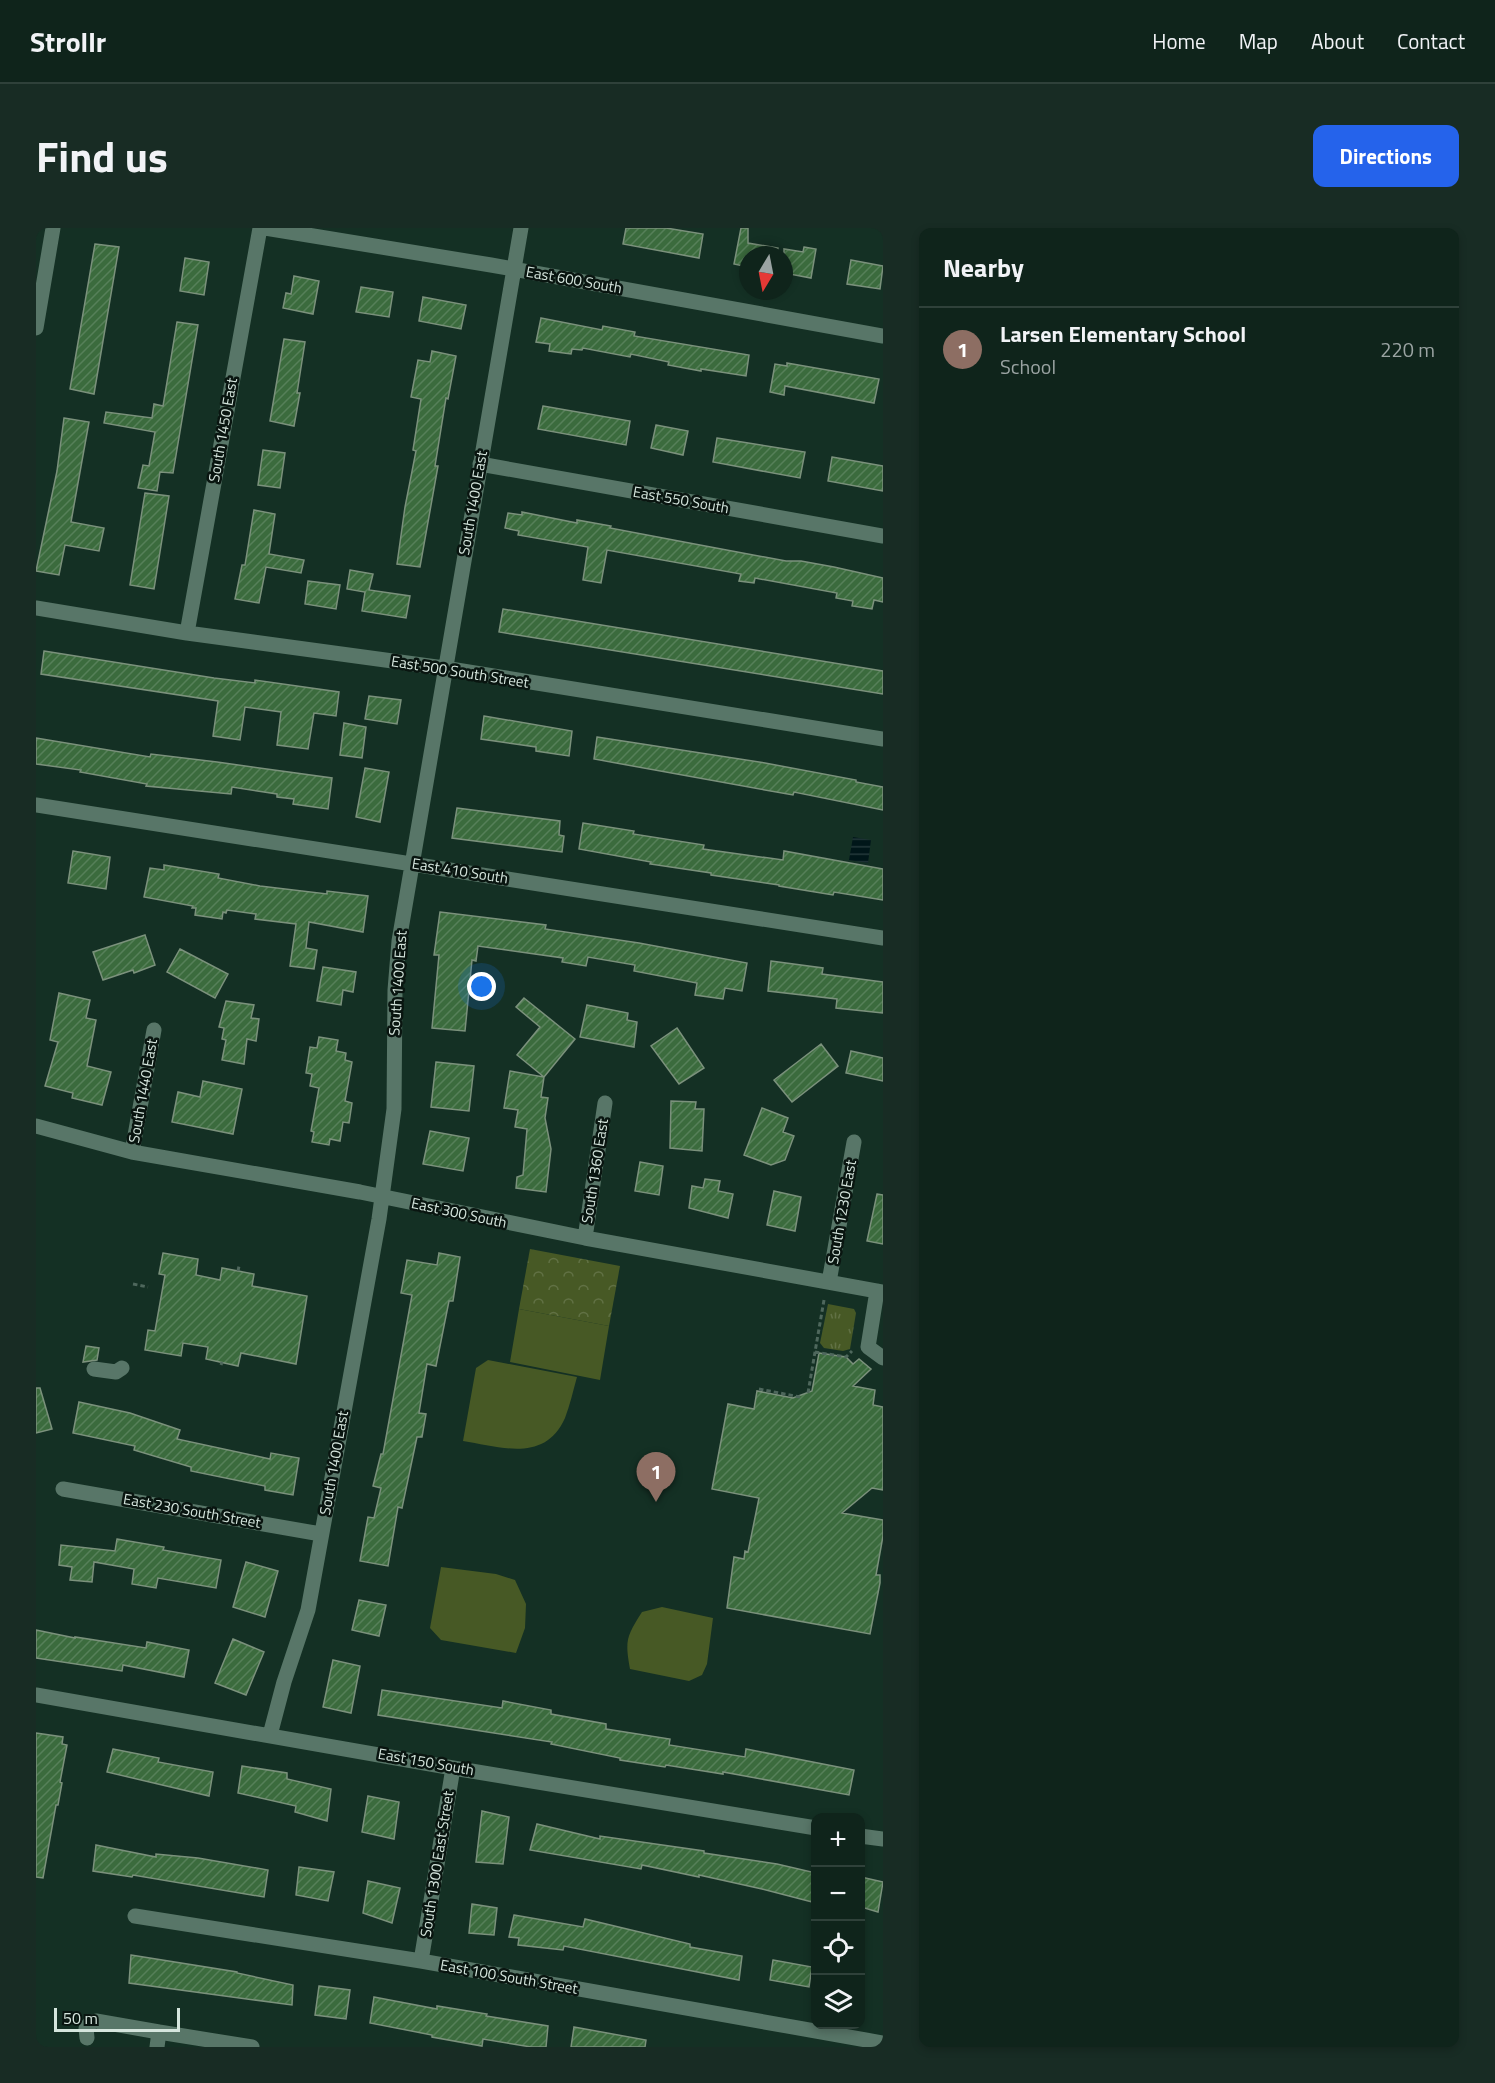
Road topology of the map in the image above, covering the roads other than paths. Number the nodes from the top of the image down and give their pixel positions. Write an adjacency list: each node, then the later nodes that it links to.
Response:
1 (53, 228): 6 (street)
2 (260, 228): 11 (street, South 1450 East)
3 (265, 228): 5 (street, East 600 South)
4 (521, 228): 5 (street, South 1400 East)
5 (514, 269): 7 (street, East 600 South); 8 (street, South 1400 East)
6 (36, 327)
7 (883, 336)
8 (480, 464): 9 (street, East 550 South); 12 (street, South 1400 East)
9 (883, 536)
10 (36, 608): 11 (street, East 500 South Street)
11 (187, 633): 12 (street, East 500 South Street)
12 (444, 668): 13 (street, East 500 South Street); 15 (street, South 1400 East)
13 (883, 739)
14 (36, 805): 15 (street, East 410 South)
15 (412, 864): 16 (street, East 410 South); 22 (street, South 1400 East)
16 (883, 939)
17 (154, 1029): 21 (street, South 1440 East)
18 (605, 1103): 23 (street, South 1360 East)
19 (36, 1126): 21 (street, East 300 South)
20 (854, 1142): 24 (street, South 1230 East)
21 (132, 1152): 22 (street, East 300 South)
22 (382, 1197): 23 (street, East 300 South); 30 (street, South 1400 East)
23 (585, 1238): 24 (street, East 300 South)
24 (829, 1282): 25 (street, East 300 South)
25 (880, 1292): 26 (street)
26 (883, 1358)
27 (122, 1368): 28 (street)
28 (93, 1369)
29 (63, 1489): 30 (street, East 230 South Street)
30 (321, 1534): 32 (street, South 1400 East)
31 (36, 1695): 32 (street, East 150 South)
32 (270, 1735): 33 (street, East 150 South)
33 (453, 1768): 34 (street, East 150 South); 38 (street, South 1300 East Street)
34 (811, 1827)
35 (865, 1837): 36 (street)
36 (883, 1839)
37 (135, 1916): 38 (street, East 100 South Street)
38 (422, 1961): 41 (street, East 100 South Street)
39 (87, 2038): 40 (street)
40 (158, 2040): 42 (street)
41 (883, 2043)
42 (252, 2047)

